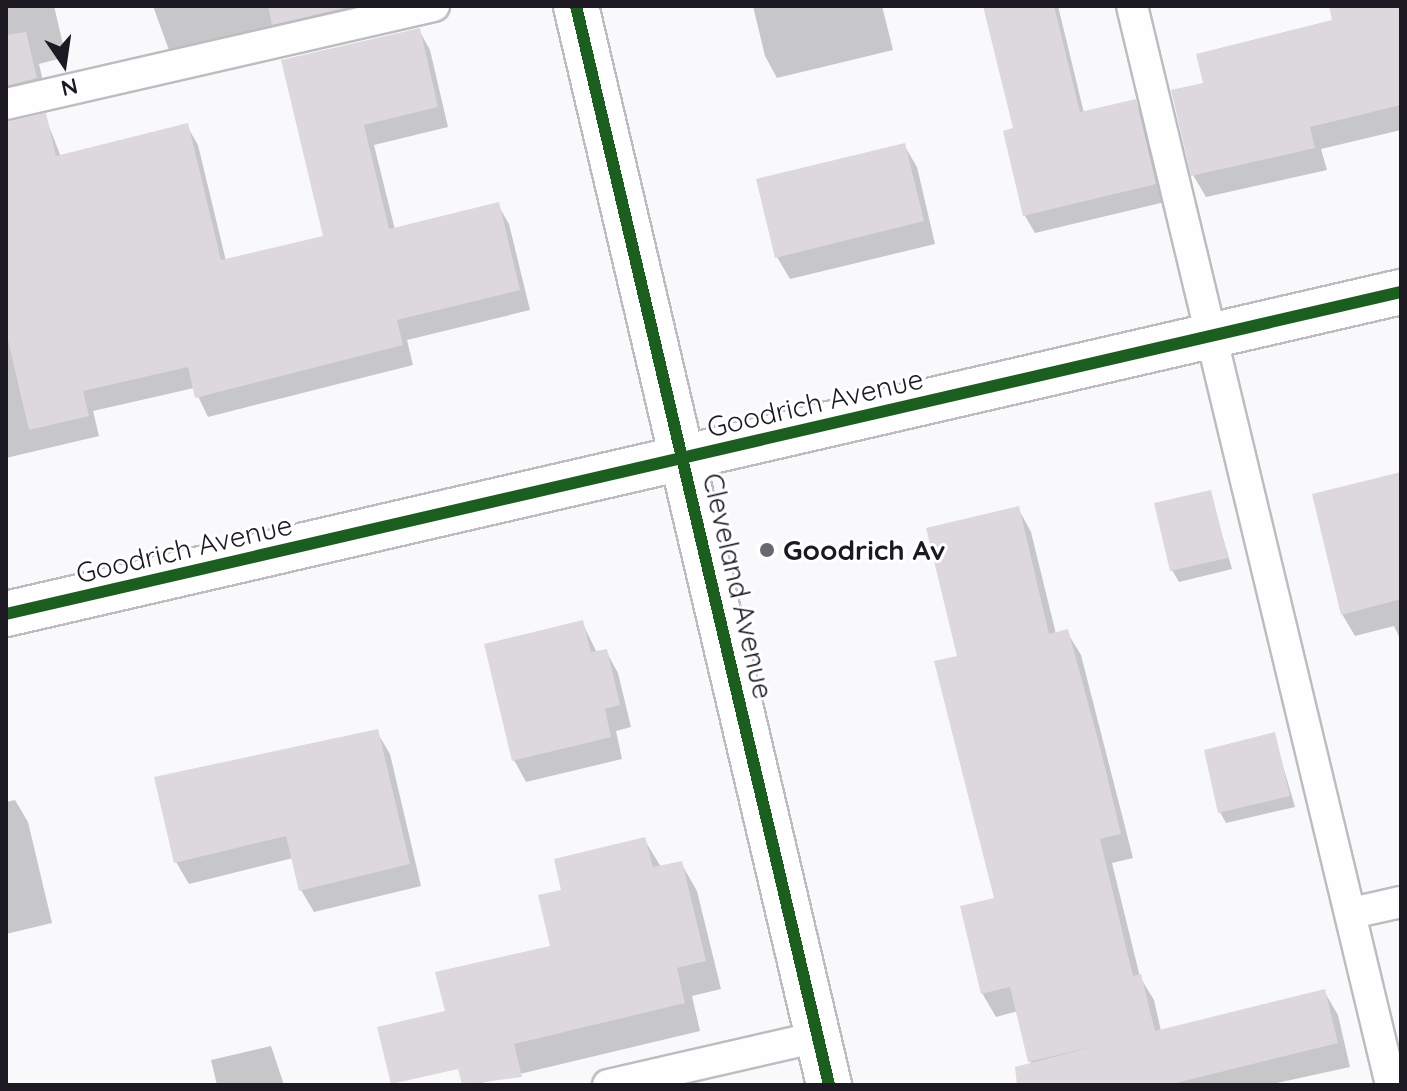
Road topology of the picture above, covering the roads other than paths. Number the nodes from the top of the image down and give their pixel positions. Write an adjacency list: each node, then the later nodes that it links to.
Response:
1 (434, 6): 4 (lane)
2 (576, 6): 7 (street, Cleveland Avenue)
3 (1132, 6): 6 (lane)
4 (6, 104)
5 (1401, 292): 6 (street, Goodrich Avenue)
6 (1211, 336): 7 (street, Goodrich Avenue); 10 (lane)
7 (684, 457): 8 (street, Goodrich Avenue); 11 (street, Cleveland Avenue)
8 (6, 614)
9 (1401, 902): 10 (lane)
10 (1352, 913): 14 (lane)
11 (818, 1037): 12 (lane); 13 (street, Cleveland Avenue)
12 (608, 1085)
13 (829, 1085)
14 (1391, 1085)

